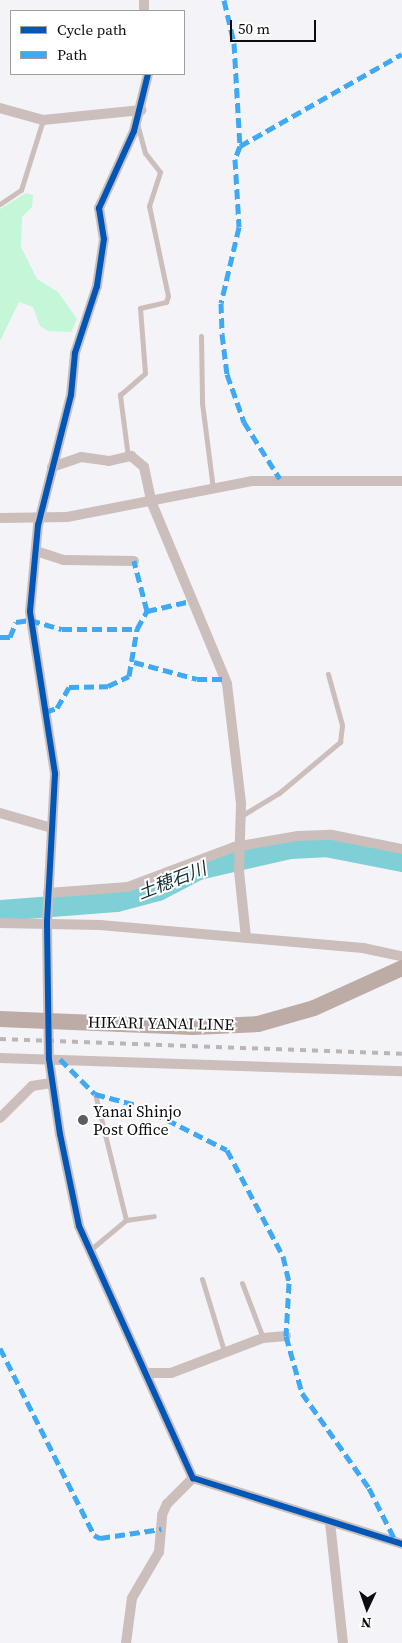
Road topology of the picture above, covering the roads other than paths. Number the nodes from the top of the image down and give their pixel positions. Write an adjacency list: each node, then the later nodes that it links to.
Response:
1 (148, 75): 3 (street)
2 (0, 108): 4 (street)
3 (141, 110): 4 (street); 5 (street)
4 (43, 120): 6 (lane)
5 (136, 123): 8 (lane); 9 (street)
6 (0, 204)
7 (201, 336): 11 (lane)
8 (128, 457): 9 (street); 12 (street)
9 (52, 467): 14 (street)
10 (402, 480): 11 (street)
11 (213, 490): 12 (street)
12 (151, 501): 14 (street); 19 (street)
13 (0, 518): 14 (street)
14 (40, 518): 15 (street)
15 (36, 551): 16 (street); 20 (street)
16 (134, 561)
17 (328, 674): 19 (lane)
18 (0, 813): 20 (street)
19 (241, 816): 21 (street)
20 (52, 828): 23 (street)
21 (239, 848): 22 (street); 23 (street); 26 (street)
22 (402, 849)
23 (48, 897): 24 (street)
24 (47, 920): 25 (street); 26 (street); 30 (street)
25 (0, 923)
26 (246, 938): 27 (street)
27 (402, 956)
28 (402, 968): 30 (main road, HIKARI YANAI LINE)
29 (0, 1019): 30 (main road, HIKARI YANAI LINE)
30 (50, 1020): 32 (street)
31 (0, 1058): 32 (street)
32 (49, 1059): 33 (street); 34 (street)
33 (402, 1071)
34 (51, 1083): 36 (street); 39 (street)
35 (95, 1094): 38 (lane)
36 (0, 1118)
37 (154, 1216): 38 (lane)
38 (126, 1220): 39 (lane)
39 (90, 1250): 45 (street)
40 (202, 1279): 44 (lane)
41 (242, 1283): 43 (lane)
42 (286, 1336): 43 (street)
43 (263, 1338): 44 (street)
44 (225, 1355): 45 (street)
45 (146, 1373): 46 (street)
46 (193, 1478): 47 (street); 49 (street)
47 (330, 1522): 48 (street); 50 (street)
48 (402, 1544)
49 (126, 1643)
50 (343, 1643)

